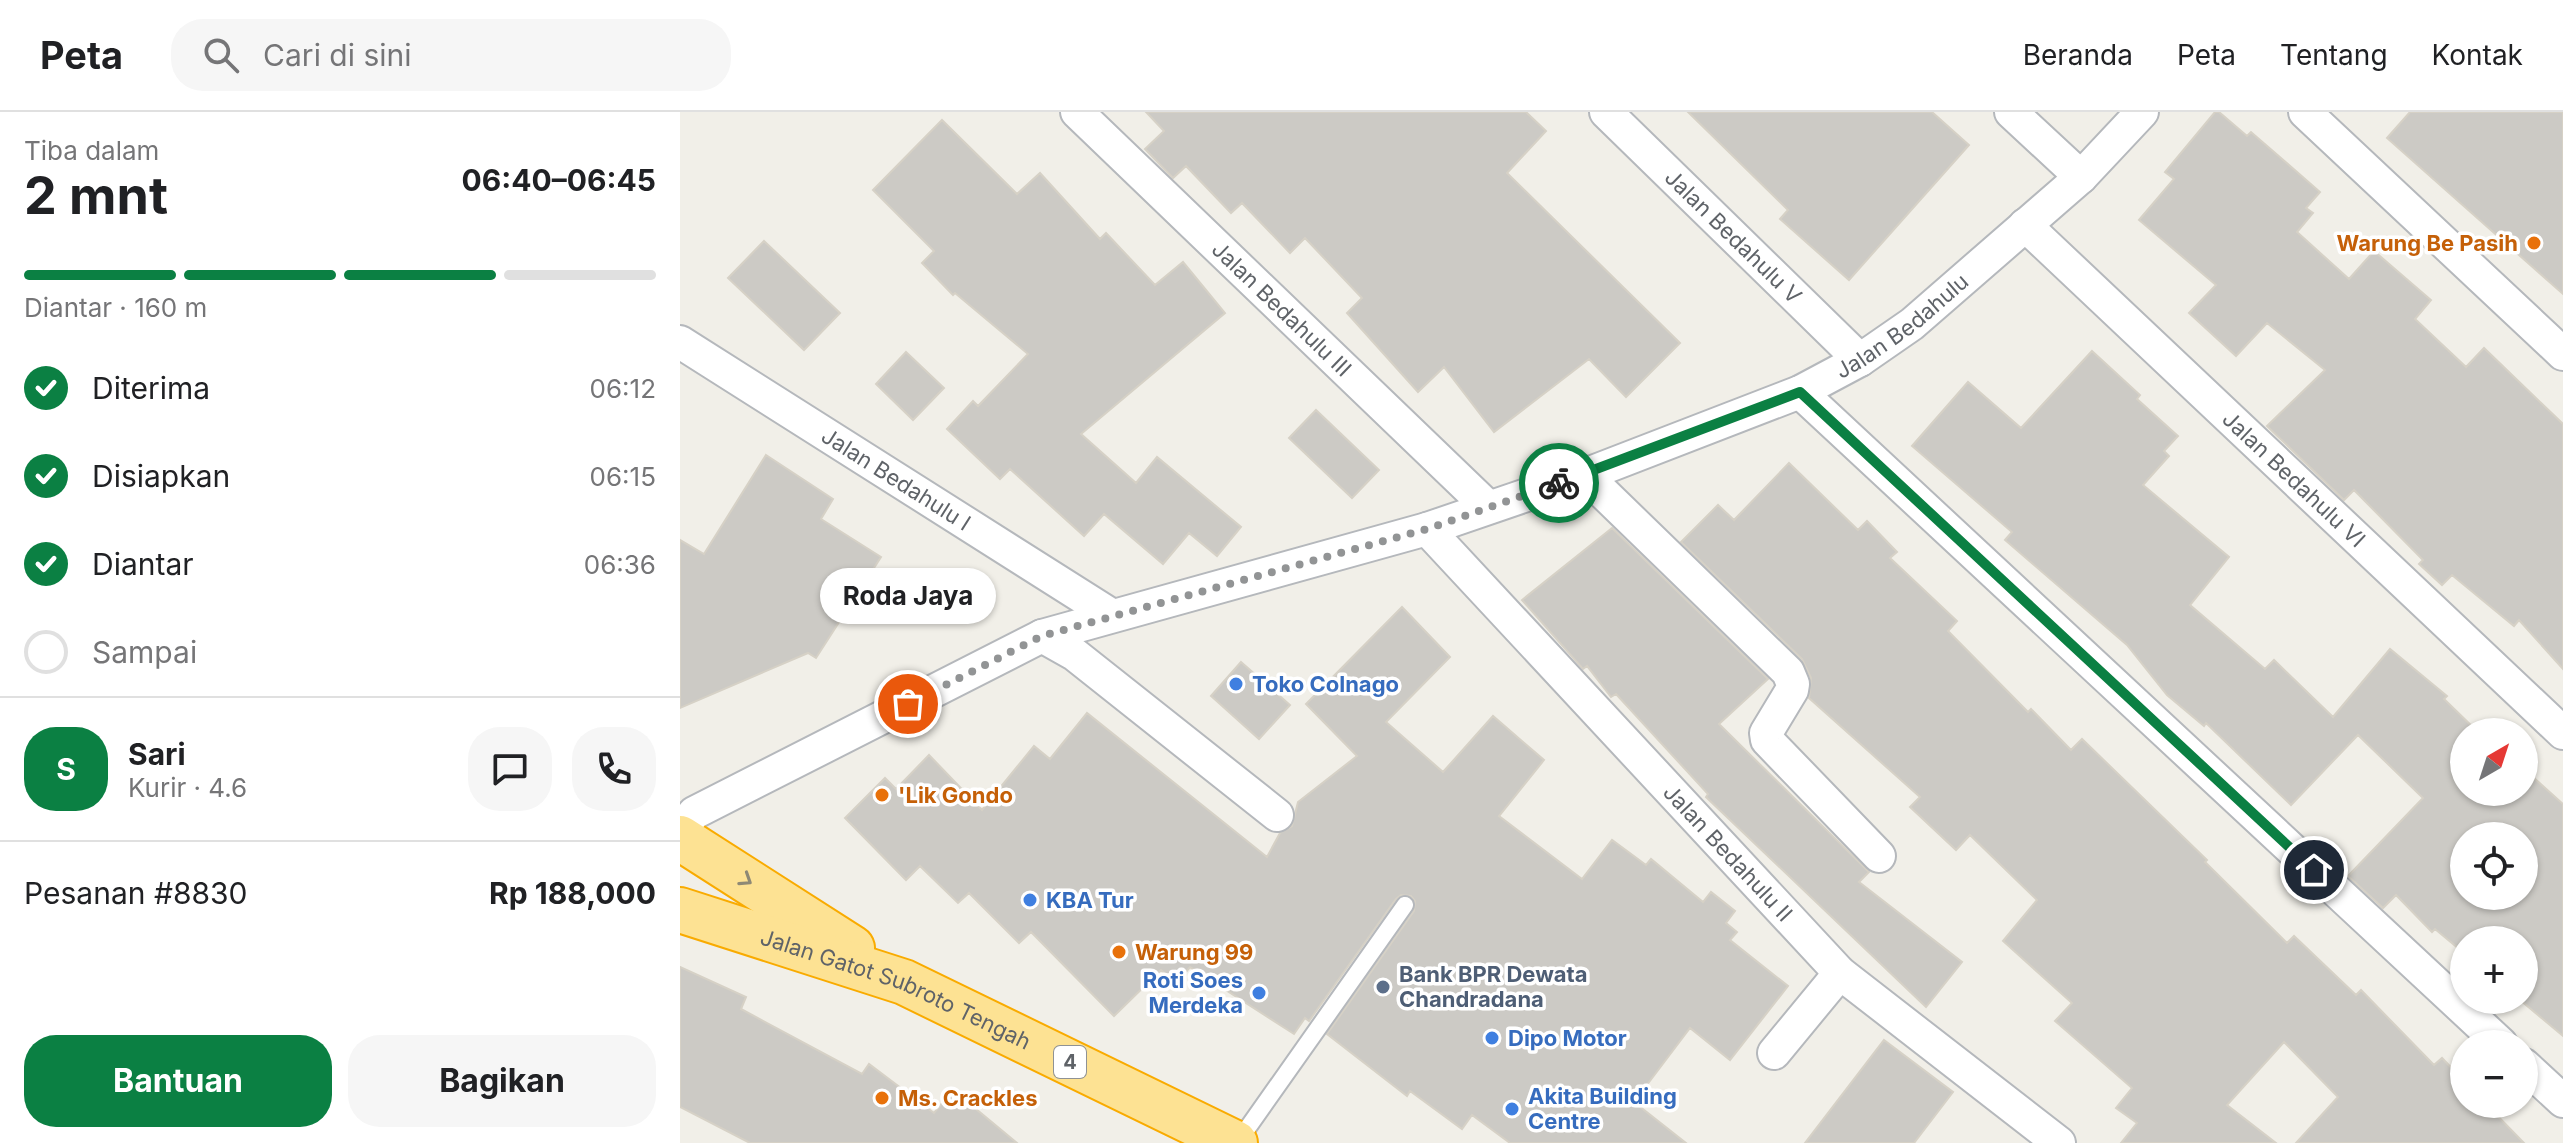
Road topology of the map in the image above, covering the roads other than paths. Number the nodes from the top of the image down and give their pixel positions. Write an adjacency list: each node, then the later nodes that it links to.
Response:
1 (1077, 112): 13 (street, Jalan Bedahulu III)
2 (1606, 112): 10 (street, Jalan Bedahulu V)
3 (2011, 112): 6 (street)
4 (2142, 112): 6 (street, Jalan Bedahulu)
5 (2305, 112): 9 (street)
6 (2081, 177): 7 (street, Jalan Bedahulu)
7 (2025, 225): 10 (street, Jalan Bedahulu); 17 (street, Jalan Bedahulu VI)
8 (680, 342): 15 (street, Jalan Bedahulu I)
9 (2563, 354)
10 (1860, 360): 11 (street, Jalan Bedahulu)
11 (1800, 392): 12 (street, Jalan Bedahulu); 26 (street)
12 (1585, 475): 13 (street, Jalan Bedahulu); 21 (street)
13 (1488, 507): 14 (street, Jalan Bedahulu)
14 (1427, 529): 15 (street, Jalan Bedahulu); 24 (street, Jalan Bedahulu II)
15 (1111, 615): 16 (street, Jalan Bedahulu)
16 (1042, 636): 18 (street); 19 (street, Jalan Bedahulu)
17 (2563, 733)
18 (1277, 815)
19 (680, 831)
20 (680, 838): 25 (highway, 4, one-way to 25)
21 (1879, 856)
22 (1405, 905): 30 (lane)
23 (680, 910): 25 (highway, Jalan Gatot Subroto Tengah / 4)
24 (1840, 973): 27 (street); 31 (street, Jalan Bedahulu II)
25 (904, 982): 30 (highway, Jalan Gatot Subroto Tengah / 4)
26 (2486, 1030)
27 (1774, 1053)
28 (2538, 1078): 29 (street)
29 (2563, 1101)
30 (1236, 1143)
31 (2059, 1143)

